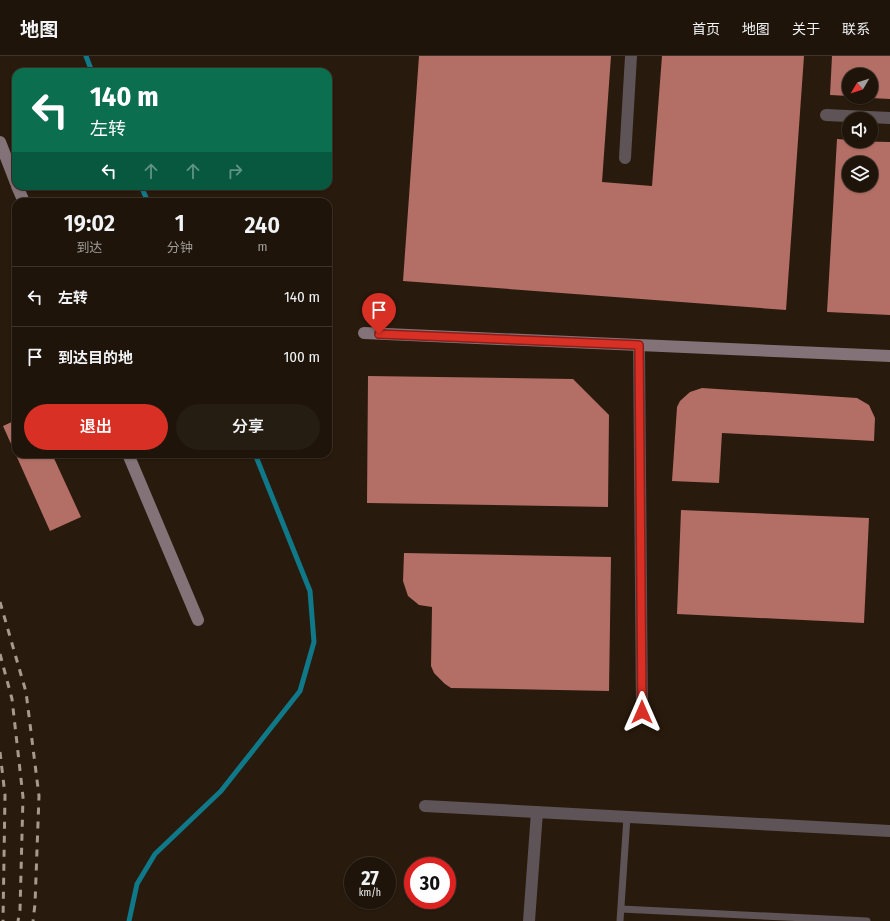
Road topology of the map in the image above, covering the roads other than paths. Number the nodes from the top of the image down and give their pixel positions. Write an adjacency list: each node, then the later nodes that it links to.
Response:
1 (631, 56): 5 (street)
2 (826, 115): 3 (street)
3 (890, 118)
4 (0, 142): 6 (street)
5 (625, 158)
6 (12, 173)
7 (364, 334): 8 (street)
8 (639, 345): 9 (street); 12 (street)
9 (890, 356)
10 (130, 458): 11 (street)
11 (198, 620)
12 (642, 712)
13 (425, 806): 14 (street)
14 (536, 812): 15 (street); 18 (street)
15 (627, 817): 16 (street); 17 (lane)
16 (890, 830)
17 (620, 909): 19 (lane); 20 (lane)
18 (529, 921)
19 (620, 921)
20 (868, 921)

